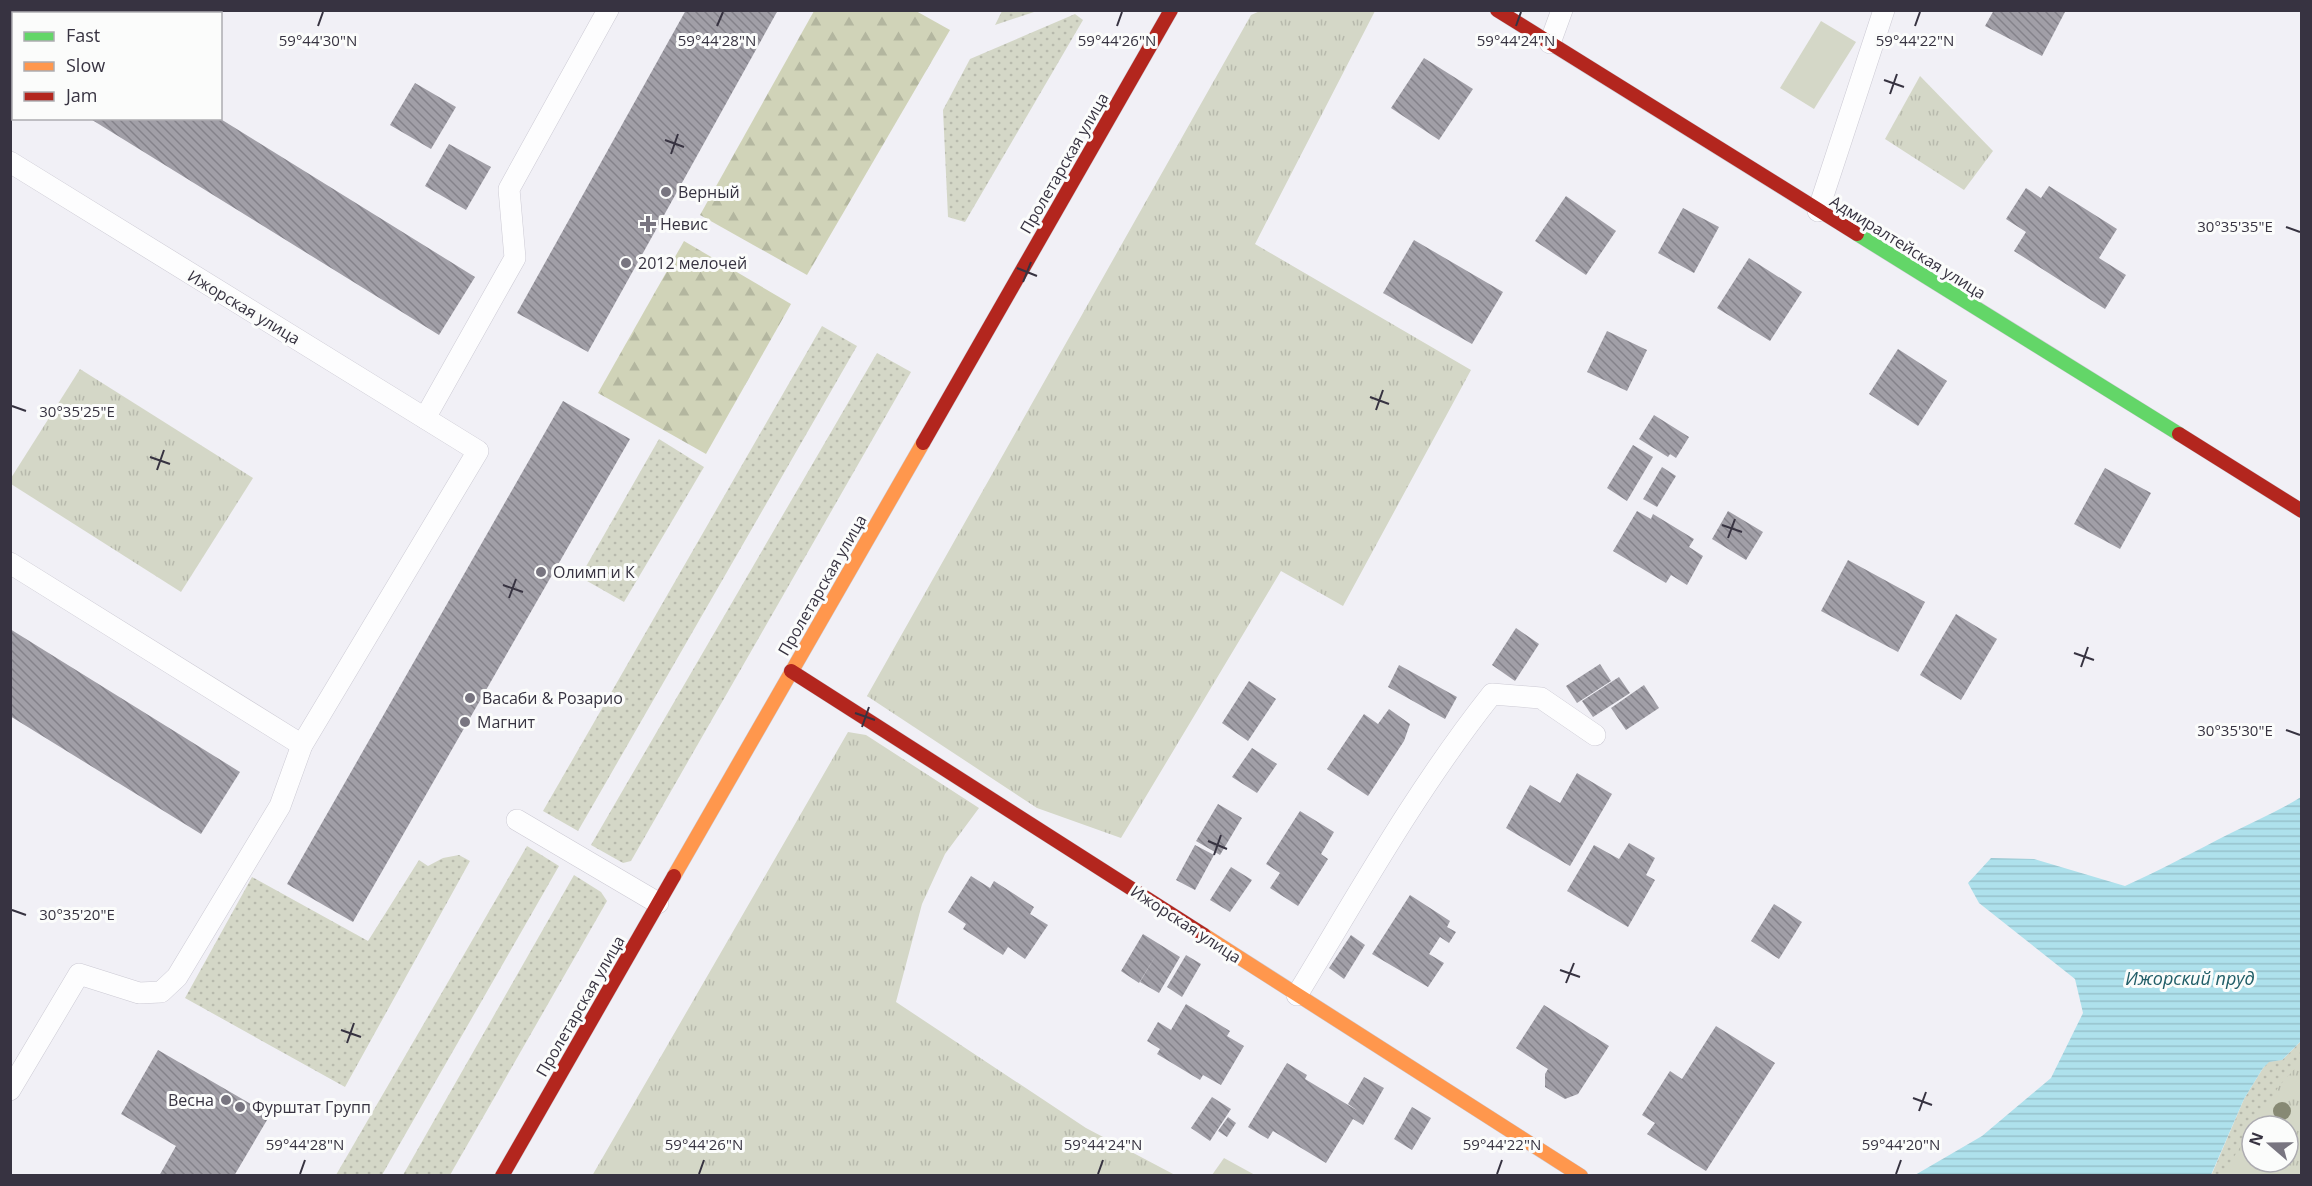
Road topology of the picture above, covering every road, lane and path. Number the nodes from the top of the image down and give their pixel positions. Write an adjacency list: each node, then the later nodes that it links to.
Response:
1 (608, 10): 9 (lane)
2 (1171, 10): 12 (street, Пролетарская улица)
3 (1497, 10): 6 (street, Адмиралтейская улица)
4 (1562, 10): 6 (lane)
5 (1884, 10): 8 (lane)
6 (1550, 43): 8 (street, Адмиралтейская улица)
7 (10, 162): 9 (lane, Ижорская улица)
8 (1818, 211): 10 (street, Адмиралтейская улица)
9 (425, 418): 14 (lane, Ижорская улица)
10 (2301, 511)
11 (10, 562): 14 (lane)
12 (791, 670): 16 (street, Пролетарская улица); 17 (street, Ижорская улица)
13 (1595, 735): 17 (lane)
14 (302, 745): 18 (lane)
15 (517, 820): 16 (lane)
16 (658, 903): 19 (street, Пролетарская улица)
17 (1297, 995): 20 (street, Ижорская улица)
18 (10, 1090)
19 (502, 1176)
20 (1581, 1176)

